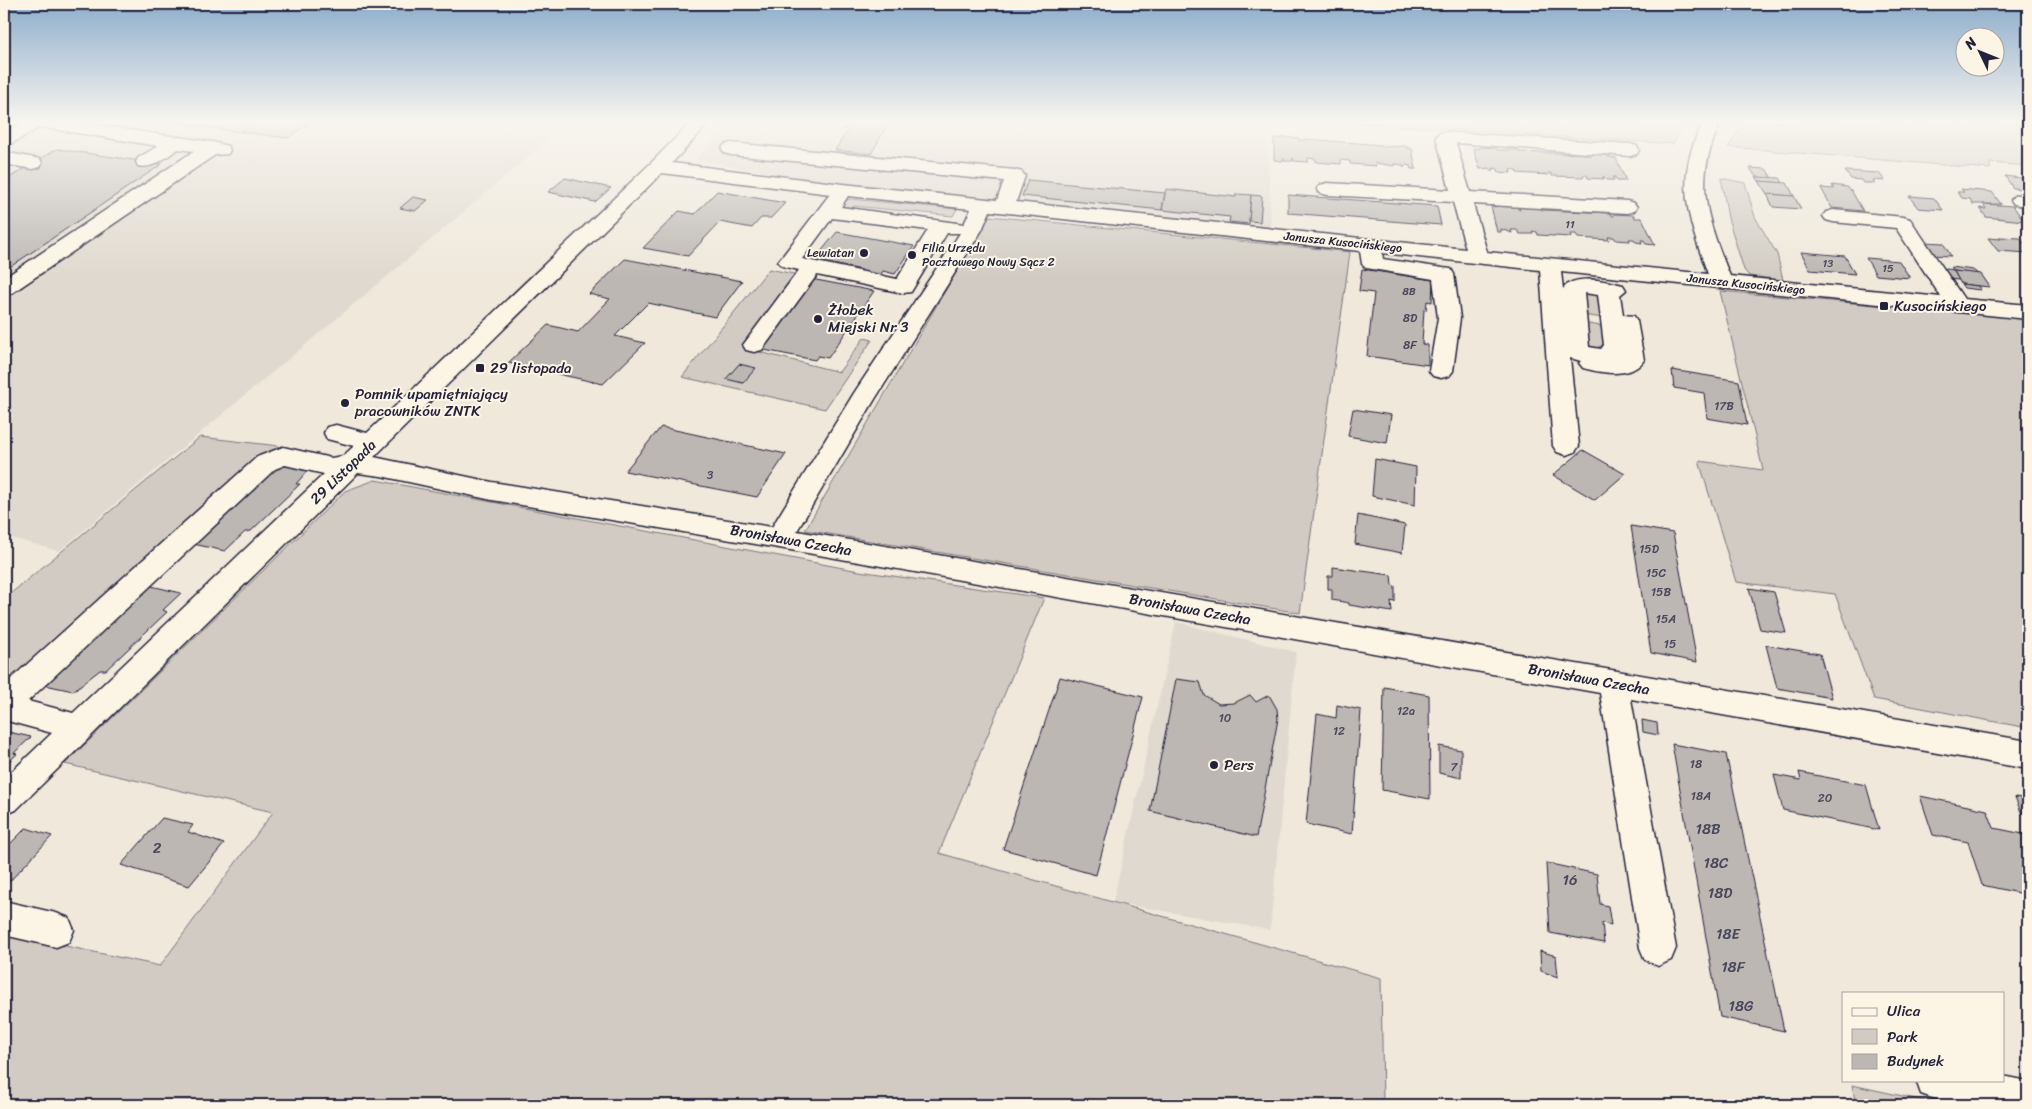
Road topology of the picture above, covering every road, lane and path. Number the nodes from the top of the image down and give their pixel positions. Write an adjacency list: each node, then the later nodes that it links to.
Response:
1 (159, 174): 8 (street)
2 (176, 174): 8 (street)
3 (650, 174): 39 (street, 29 Listopada)
4 (712, 174): 10 (street, Janusza Kusocińskiego)
5 (991, 174): 15 (street)
6 (1455, 174): 11 (street)
7 (1695, 174): 29 (street)
8 (168, 178): 13 (street)
9 (1327, 189): 11 (street)
10 (843, 190): 14 (street, Janusza Kusocińskiego); 17 (street)
11 (1462, 197): 16 (street); 24 (street)
12 (109, 200): 13 (street)
13 (130, 203): 20 (street)
14 (984, 205): 15 (street, Janusza Kusocińskiego); 22 (street)
15 (1005, 207): 23 (street, Janusza Kusocińskiego)
16 (1627, 207)
17 (827, 211): 21 (street); 28 (street)
18 (1833, 216): 32 (street)
19 (76, 222): 20 (street)
20 (96, 226): 27 (street)
21 (940, 227): 22 (street); 28 (street)
22 (972, 230): 41 (street)
23 (1370, 245): 24 (street, Janusza Kusocińskiego); 38 (street)
24 (1478, 256): 26 (street, Janusza Kusocińskiego)
25 (14, 264): 27 (street)
26 (1550, 264): 30 (street, Janusza Kusocińskiego); 40 (street)
27 (36, 267): 31 (street)
28 (812, 267): 36 (street)
29 (1722, 282): 30 (street, Janusza Kusocińskiego); 32 (street, Janusza Kusocińskiego)
30 (1617, 284): 34 (street); 35 (street); 37 (street)
31 (4, 288)
32 (1957, 306): 33 (street, Janusza Kusocińskiego)
33 (2028, 312)
34 (1575, 317): 35 (street); 35 (street)
35 (1613, 324)
36 (754, 345)
37 (1585, 362)
38 (1441, 371)
39 (349, 445): 41 (street, Bronisława Czecha); 43 (street, Bronisława Czecha); 44 (street, 29 Listopada)
40 (1566, 446)
41 (779, 538): 42 (street, Bronisława Czecha)
42 (1613, 683): 45 (street, Bronisława Czecha); 49 (street)
43 (4, 706): 44 (street)
44 (79, 728): 46 (street, 29 Listopada)
45 (2028, 755)
46 (4, 800)
47 (4, 918): 48 (street)
48 (56, 930)
49 (1658, 948)
50 (1944, 1082): 51 (street)
51 (2028, 1101)

